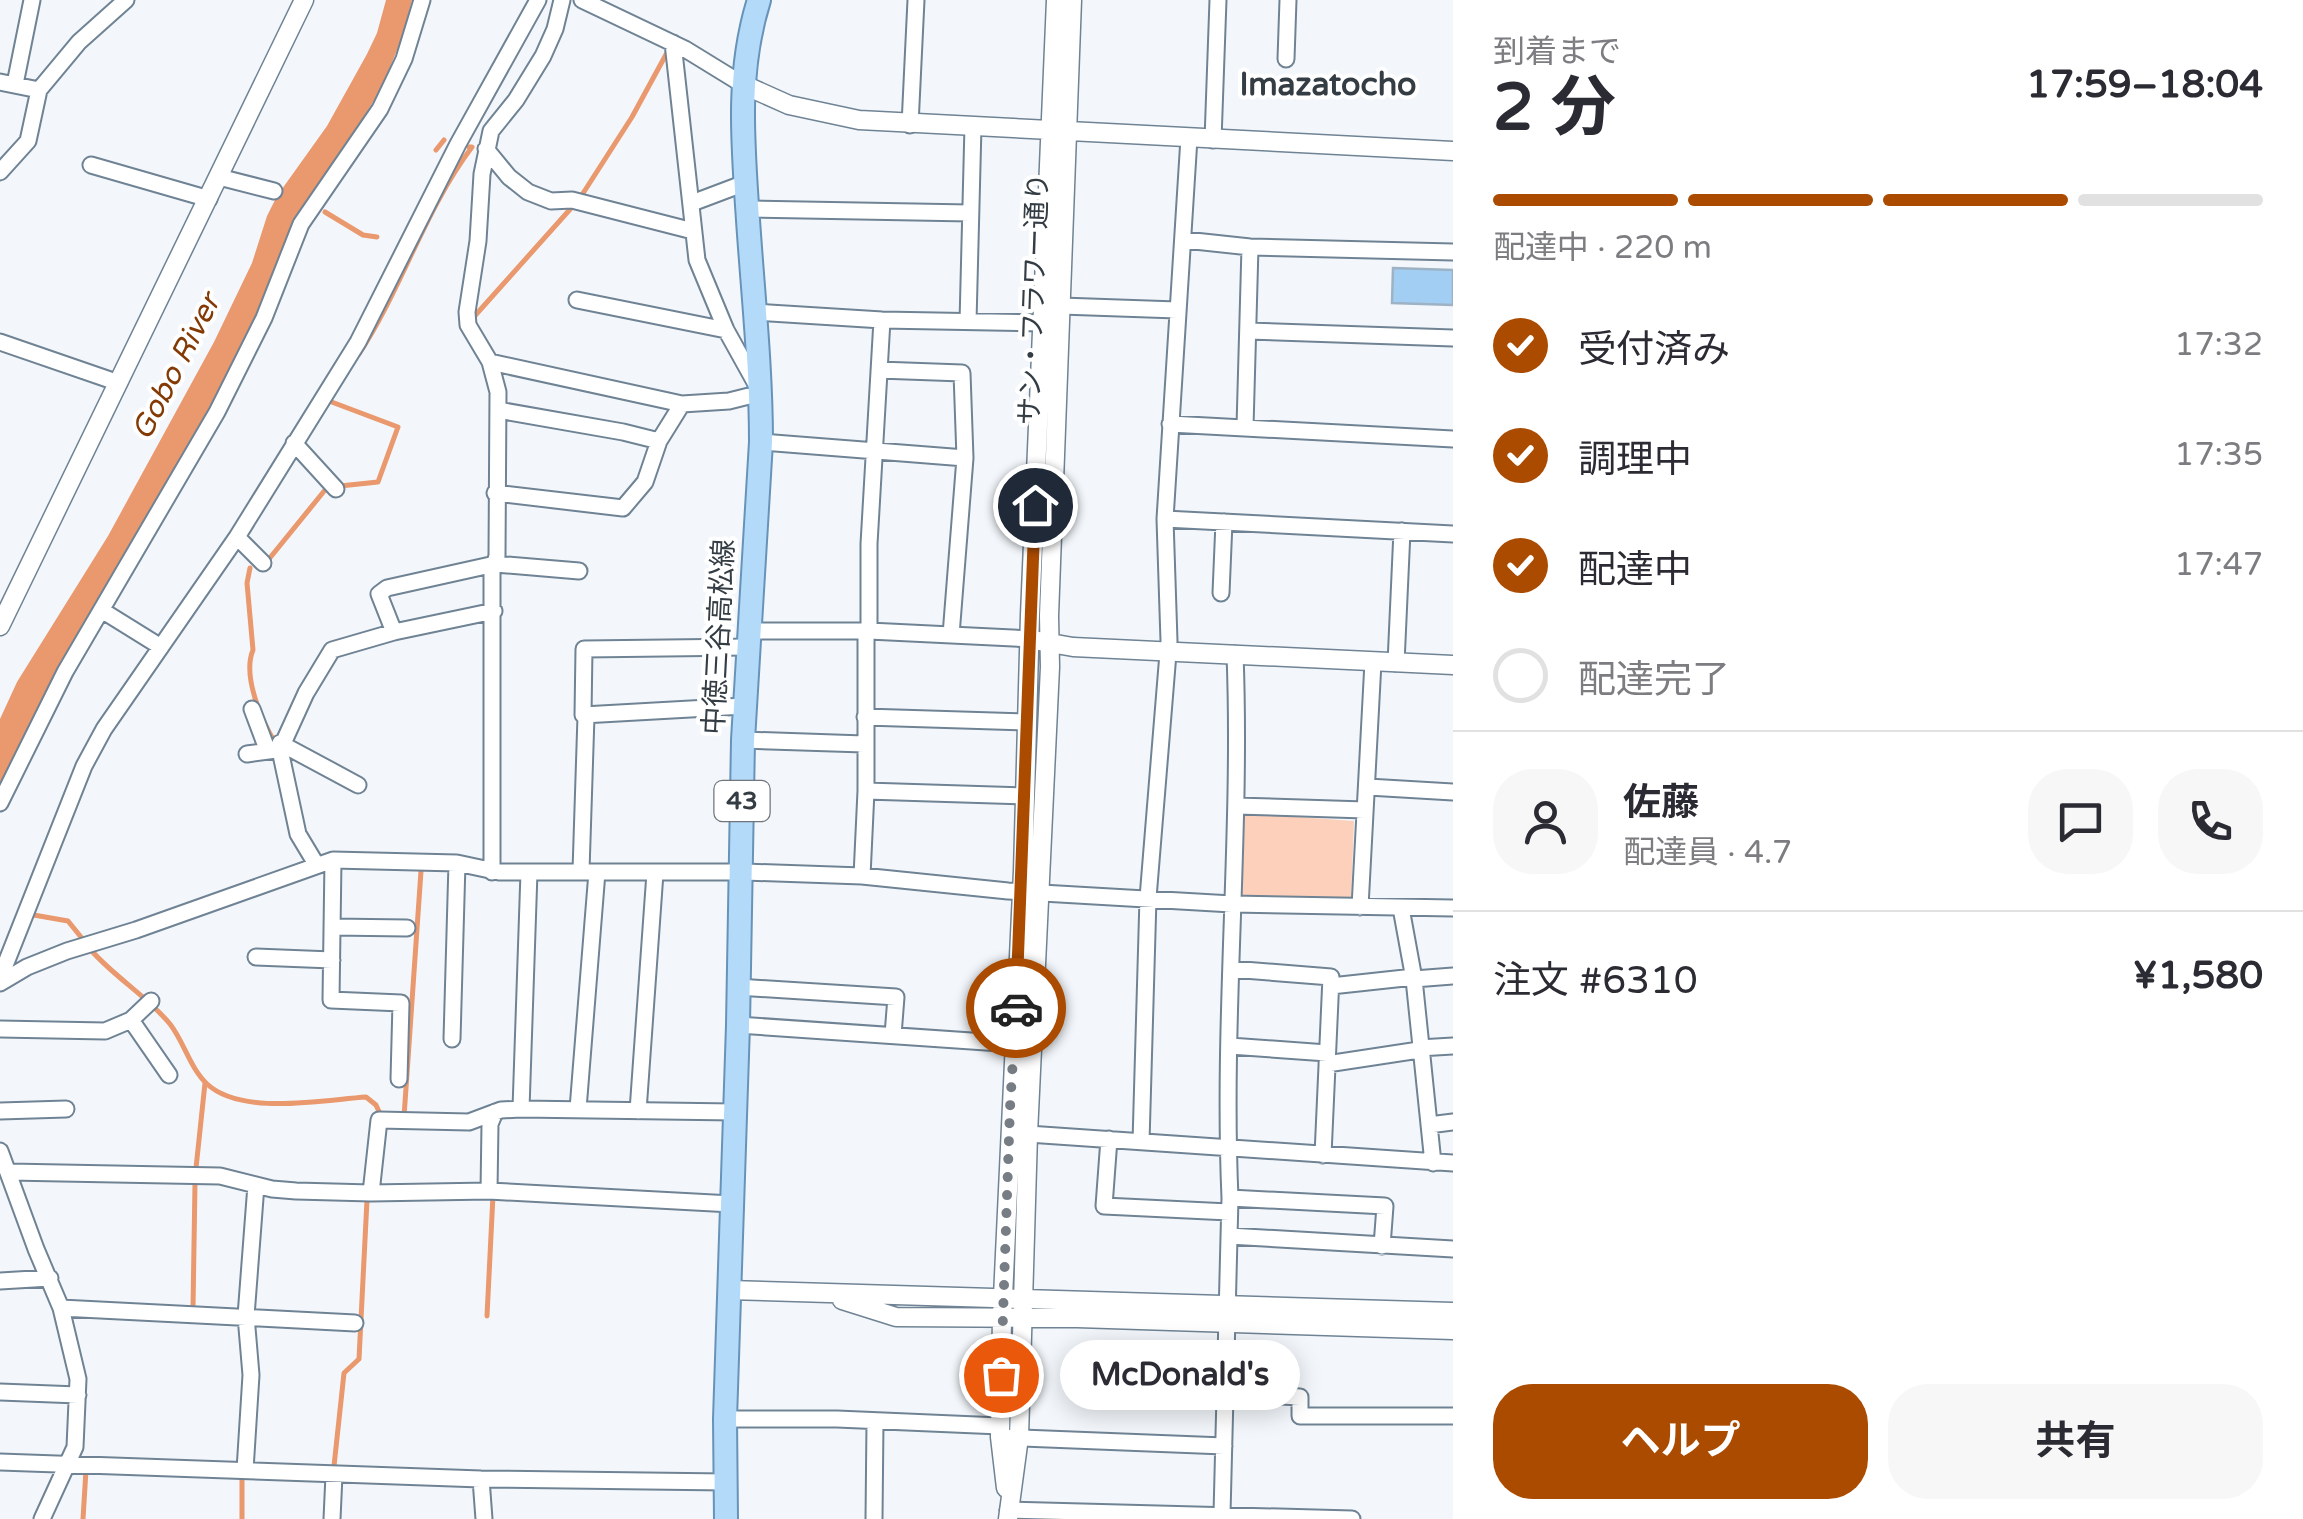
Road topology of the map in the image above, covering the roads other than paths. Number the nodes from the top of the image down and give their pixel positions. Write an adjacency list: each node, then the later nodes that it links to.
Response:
1 (32, 0): 16 (street)
2 (126, 0): 18 (street)
3 (304, 0): 30 (street)
4 (422, 0): 76 (street)
5 (538, 0): 19 (street)
6 (562, 0): 20 (street)
7 (582, 0): 14 (street)
8 (759, 0): 17 (main road, 中徳三谷高松線 / 43)
9 (916, 0): 21 (street)
10 (1056, 0): 23 (street)
11 (1072, 0): 23 (street)
12 (1218, 0): 25 (street)
13 (1288, 0): 15 (street)
14 (673, 43): 17 (street); 34 (street)
15 (1286, 58)
16 (8, 83): 18 (street)
17 (742, 84): 21 (street); 31 (main road, 中徳三谷高松線 / 43)
18 (39, 90): 29 (street)
19 (481, 104): 20 (street); 62 (street)
20 (498, 122): 26 (street)
21 (910, 124): 22 (street)
22 (973, 126): 23 (street); 36 (street)
23 (1060, 131): 24 (street); 43 (street, サン・フラワー通り)
24 (1189, 138): 25 (street); 38 (street)
25 (1213, 140): 27 (street)
26 (486, 149): 37 (street); 51 (street)
27 (1453, 151)
28 (91, 165): 33 (street)
29 (0, 172)
30 (219, 177): 32 (street); 33 (street)
31 (745, 183): 34 (street); 35 (main road, 中徳三谷高松線 / 43)
32 (274, 191)
33 (209, 198): 53 (street)
34 (692, 203): 37 (street)
35 (747, 209): 36 (street); 44 (main road, 中徳三谷高松線 / 43)
36 (970, 213): 46 (street)
37 (693, 231): 47 (street)
38 (1184, 240): 39 (street); 42 (street)
39 (1250, 246): 40 (street); 48 (street)
40 (1453, 252)
41 (577, 300): 47 (street)
42 (1177, 310): 43 (street); 57 (street)
43 (1050, 311): 46 (street); 83 (street, サン・フラワー通り)
44 (755, 312): 45 (street); 54 (main road, 中徳三谷高松線 / 43)
45 (882, 320): 46 (street); 52 (street)
46 (968, 322)
47 (726, 330): 54 (street)
48 (1248, 331): 49 (street); 58 (street)
49 (1453, 338)
50 (0, 342): 53 (street)
51 (490, 362): 55 (street); 56 (street)
52 (879, 370): 63 (street); 64 (street)
53 (119, 384): 78 (street)
54 (761, 393): 55 (street); 61 (main road, 中徳三谷高松線 / 43)
55 (682, 404): 60 (street)
56 (498, 410): 60 (street); 66 (street)
57 (1170, 424): 58 (street); 67 (street)
58 (1244, 427): 59 (street)
59 (1453, 439)
60 (659, 441): 66 (street)
61 (761, 442): 63 (street); 82 (main road, 中徳三谷高松線 / 43)
62 (294, 443): 65 (street); 71 (street)
63 (874, 451): 64 (street); 79 (street)
64 (965, 458): 81 (street)
65 (336, 489)
66 (495, 493): 73 (street)
67 (1166, 519): 68 (street); 85 (street)
68 (1224, 522): 69 (street); 75 (street)
69 (1402, 532): 70 (street); 88 (street)
70 (1453, 534)
71 (237, 538): 72 (street); 84 (street)
72 (263, 563)
73 (495, 564): 74 (street); 77 (street); 80 (street)
74 (579, 571)
75 (1221, 593)
76 (103, 611): 84 (street); 104 (street)
77 (494, 612): 80 (street); 109 (street)
78 (0, 626)
79 (868, 631): 81 (street); 82 (street); 93 (street)
80 (394, 632): 97 (street)
81 (951, 635): 83 (street)
82 (748, 639): 90 (main road, 中徳三谷高松線 / 43); 92 (street)
83 (1040, 641): 85 (street); 94 (street); 115 (street)
84 (161, 647): 128 (street)
85 (1168, 652): 86 (street); 116 (street)
86 (1235, 654): 87 (street); 105 (street)
87 (1373, 662): 88 (street); 100 (street)
88 (1396, 662): 89 (street)
89 (1453, 665)
90 (744, 706): 92 (street); 95 (main road, 中徳三谷高松線 / 43)
91 (252, 709): 97 (street)
92 (586, 716): 111 (street)
93 (865, 717): 94 (street); 96 (street)
94 (1028, 722): 103 (street)
95 (743, 740): 96 (street); 112 (main road, 中徳三谷高松線 / 43)
96 (864, 744): 101 (street)
97 (276, 747): 98 (street); 99 (street); 107 (street)
98 (247, 754)
99 (358, 785)
100 (1368, 787): 102 (street); 106 (street)
101 (866, 791): 103 (street); 114 (street)
102 (1453, 792)
103 (1024, 796): 115 (street)
104 (0, 803)
105 (1236, 806): 106 (street); 117 (street)
106 (1365, 810): 118 (street)
107 (324, 862): 108 (street); 121 (street); 128 (street)
108 (457, 863): 109 (street); 136 (street)
109 (492, 872): 110 (street)
110 (529, 872): 111 (street); 144 (street)
111 (588, 872): 113 (street); 145 (street)
112 (740, 872): 113 (street); 114 (street); 130 (main road, 中徳三谷高松線 / 43)
113 (655, 873): 147 (street)
114 (862, 876): 115 (street)
115 (1030, 892): 116 (street); 137 (street); 153 (street)
116 (1148, 898): 117 (street); 155 (street)
117 (1232, 904): 118 (street); 125 (street)
118 (1360, 907): 119 (street)
119 (1401, 908): 120 (street); 127 (street)
120 (1453, 908)
121 (332, 927): 122 (street); 124 (street)
122 (407, 928)
123 (256, 957): 124 (street)
124 (332, 960): 143 (street)
125 (1232, 969): 129 (street); 138 (street)
126 (1453, 976): 127 (street)
127 (1414, 978): 129 (street); 140 (street)
128 (0, 981)
129 (1331, 986): 141 (street)
130 (738, 987): 133 (main road, 中徳三谷高松線 / 43); 135 (street)
131 (151, 1002): 132 (street)
132 (132, 1020): 134 (street); 142 (street)
133 (738, 1025): 135 (street); 150 (main road, 中徳三谷高松線 / 43)
134 (0, 1029)
135 (893, 1035): 137 (street)
136 (452, 1039)
137 (1015, 1044): 176 (street)
138 (1230, 1046): 141 (street); 156 (street)
139 (1453, 1046): 140 (street)
140 (1419, 1049): 141 (street); 152 (street)
141 (1327, 1059): 158 (street)
142 (169, 1076)
143 (399, 1079)
144 (521, 1109): 145 (street); 149 (street)
145 (578, 1109): 147 (street)
146 (66, 1110): 148 (street)
147 (638, 1111): 150 (street)
148 (0, 1112)
149 (495, 1112): 163 (street); 164 (street)
150 (734, 1112): 167 (main road, 中徳三谷高松線 / 43)
151 (1453, 1122): 152 (street)
152 (1429, 1125): 159 (street)
153 (1028, 1134): 154 (street); 177 (street)
154 (1109, 1139): 155 (street); 168 (street)
155 (1141, 1142): 156 (street)
156 (1228, 1148): 158 (street); 168 (street)
157 (0, 1151): 161 (street)
158 (1323, 1155): 159 (street)
159 (1434, 1162): 160 (street)
160 (1453, 1163)
161 (8, 1172): 162 (street); 166 (street)
162 (256, 1185): 164 (street); 180 (street)
163 (490, 1191): 164 (street); 167 (street)
164 (371, 1193)
165 (0, 1202): 166 (street)
166 (20, 1204): 172 (street)
167 (732, 1204): 174 (main road, 中徳三谷高松線 / 43)
168 (1230, 1205): 169 (street); 170 (street)
169 (1229, 1236): 170 (street); 179 (street)
170 (1382, 1246): 171 (street)
171 (1453, 1249)
172 (50, 1278): 173 (street); 175 (street)
173 (0, 1280)
174 (728, 1290): 176 (street); 187 (main road, 中徳三谷高松線 / 43)
175 (61, 1308): 180 (street); 185 (street)
176 (1002, 1308): 177 (street); 189 (street)
177 (1023, 1308): 179 (street); 190 (street)
178 (1453, 1312): 179 (street)
179 (1228, 1313): 182 (street); 184 (street)
180 (246, 1316): 181 (street); 194 (street)
181 (355, 1323)
182 (1453, 1330)
183 (0, 1392): 185 (street)
184 (1226, 1393): 186 (street); 191 (street)
185 (78, 1395): 193 (street)
186 (1453, 1416)
187 (725, 1419): 188 (street); 197 (main road, 中徳三谷高松線 / 43)
188 (876, 1422): 189 (street); 205 (street)
189 (1000, 1432): 190 (street); 199 (street)
190 (1019, 1438): 191 (street); 199 (street)
191 (1224, 1446): 198 (street)
192 (0, 1462): 193 (street)
193 (70, 1463): 194 (street); 201 (street)
194 (245, 1470): 195 (street)
195 (334, 1475): 196 (street); 202 (street)
196 (481, 1479): 197 (street); 203 (street)
197 (726, 1482): 204 (main road, 中徳三谷高松線 / 43)
198 (1222, 1514): 200 (street); 206 (street)
199 (1008, 1515): 200 (street)
200 (1116, 1516)
201 (42, 1519)
202 (332, 1519)
203 (484, 1519)
204 (726, 1519)
205 (874, 1519)
206 (1352, 1519)

